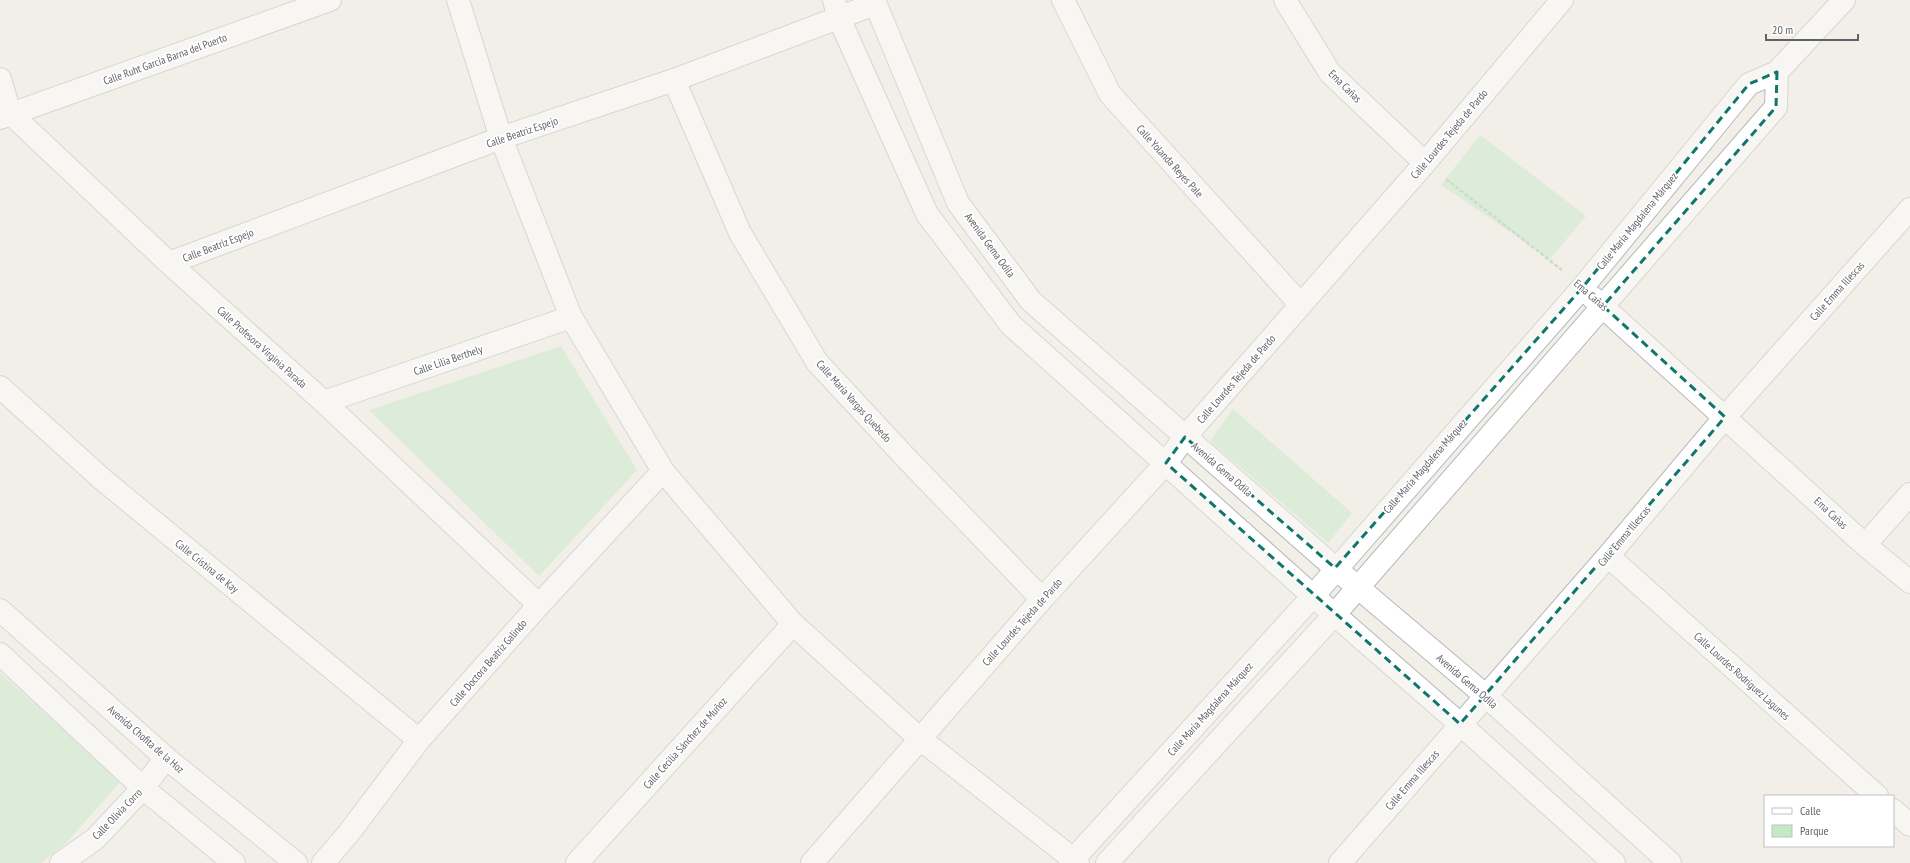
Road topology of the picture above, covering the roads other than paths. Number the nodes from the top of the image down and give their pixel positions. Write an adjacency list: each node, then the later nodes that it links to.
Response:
1 (330, 0): 12 (street, Calle Ruht García Barna del Puerto)
2 (458, 0): 13 (street)
3 (1063, 0): 18 (street, Calle Yolanda Reyes Pale)
4 (1285, 0): 14 (street, Ema Cañas)
5 (1844, 0): 9 (street, Calle María Magdalena Márquez)
6 (874, 2): 8 (street, Calle Beatriz Espejo); 24 (street, Avenida Gema Odila)
7 (1551, 4): 14 (street, Calle Lourdes Tejeda de Pardo)
8 (837, 9): 11 (street, Calle Beatriz Espejo); 25 (street)
9 (1778, 72): 17 (street, Calle María Magdalena Márquez); 19 (street)
10 (0, 79): 12 (street)
11 (674, 80): 13 (street, Calle Beatriz Espejo); 34 (street, Calle María Vargas Quebedo)
12 (5, 116): 16 (street, Calle Profesora Virginia Parada)
13 (501, 138): 16 (street, Calle Beatriz Espejo); 20 (street)
14 (1425, 163): 18 (street, Calle Lourdes Tejeda de Pardo)
15 (1910, 209): 23 (street, Calle Emma Illescas)
16 (169, 263): 22 (street, Calle Profesora Virginia Parada)
17 (1582, 288): 19 (street, Ema Cañas); 30 (street, Calle María Magdalena Márquez)
18 (1301, 305): 24 (street, Calle Lourdes Tejeda de Pardo)
19 (1603, 306): 23 (street, Ema Cañas); 32 (street)
20 (571, 318): 22 (street, Calle Lilia Berthely); 26 (street)
21 (0, 387): 43 (street, Calle Cristina de Kay)
22 (324, 402): 35 (street, Calle Profesora Virginia Parada)
23 (1725, 417): 28 (street, Ema Cañas); 29 (street, Calle Emma Illescas)
24 (1185, 437): 25 (street, Calle Lourdes Tejeda de Pardo); 30 (street, Avenida Gema Odila)
25 (1166, 464): 33 (street); 34 (street, Calle Lourdes Tejeda de Pardo)
26 (663, 471): 35 (street, Calle Doctora Beatriz Galindo); 38 (street)
27 (1910, 494): 28 (street)
28 (1865, 545): 31 (street, Ema Cañas)
29 (1608, 556): 40 (street, Calle Emma Illescas); 46 (street, Calle Lourdes Rodríguez Lagunes)
30 (1335, 568): 32 (street, Avenida Gema Odila); 33 (street, Calle María Magdalena Márquez)
31 (1910, 582)
32 (1358, 587): 37 (street); 40 (street, Avenida Gema Odila)
33 (1313, 596): 37 (street); 49 (street, Calle María Magdalena Márquez)
34 (1042, 599): 42 (street, Calle Lourdes Tejeda de Pardo)
35 (539, 605): 43 (street, Calle Doctora Beatriz Galindo)
36 (0, 610): 44 (street, Avenida Chofita de la Hoz)
37 (1335, 614): 41 (street); 57 (street)
38 (793, 624): 42 (street); 55 (street, Calle Cecilia Sánchez de Muñoz)
39 (0, 654): 45 (street)
40 (1486, 696): 41 (street, Calle Emma Illescas); 59 (street, Avenida Gema Odila)
41 (1460, 724): 50 (street, Calle Emma Illescas); 58 (street)
42 (919, 738): 49 (street); 56 (street, Calle Lourdes Tejeda de Pardo)
43 (419, 740): 54 (street, Calle Doctora Beatriz Galindo)
44 (166, 758): 45 (street, Calle Olivia Corro); 53 (street, Avenida Chofita de la Hoz)
45 (143, 788): 51 (street, Calle Olivia Corro); 52 (street)
46 (1876, 795)
47 (1894, 811): 48 (street)
48 (1910, 825)
49 (1073, 862)
50 (1343, 862)
51 (61, 863)
52 (234, 863)
53 (296, 863)
54 (323, 863)
55 (577, 863)
56 (812, 863)
57 (1107, 863)
58 (1614, 863)
59 (1670, 863)

